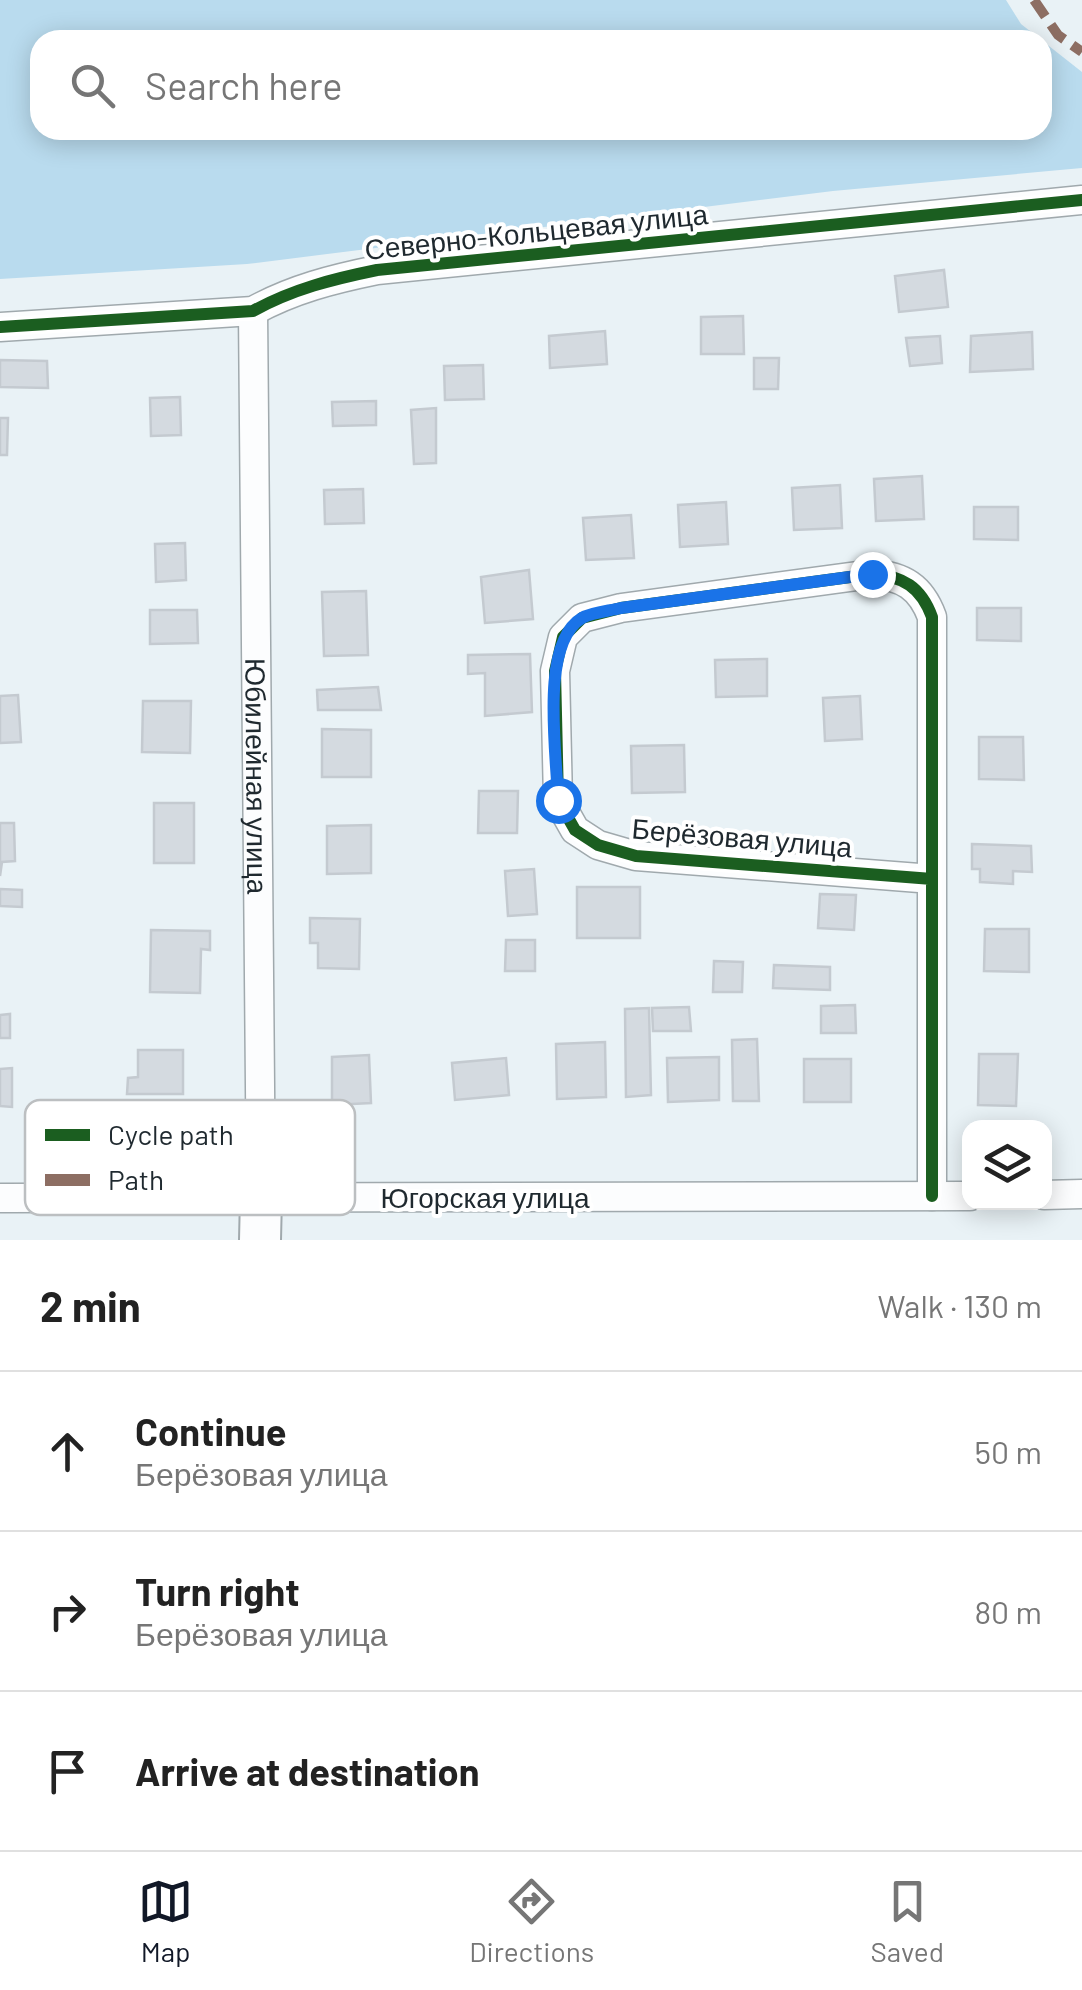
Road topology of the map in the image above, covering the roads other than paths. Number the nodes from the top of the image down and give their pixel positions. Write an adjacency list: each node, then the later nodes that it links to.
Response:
1 (1082, 200): 2 (street, Северно-Кольцевая улица)
2 (253, 311): 3 (street, Северно-Кольцевая улица); 5 (street, Юбилейная улица)
3 (0, 327)
4 (932, 880): 4 (street, Берёзовая улица); 8 (street, Берёзовая улица)
5 (259, 1100)
6 (1082, 1194): 7 (street)
7 (1052, 1195)
8 (932, 1196): 9 (street, Югорская улица); 10 (street, Югорская улица)
9 (962, 1196)
10 (355, 1197)
11 (0, 1198): 12 (street, Югорская улица)
12 (25, 1198)

